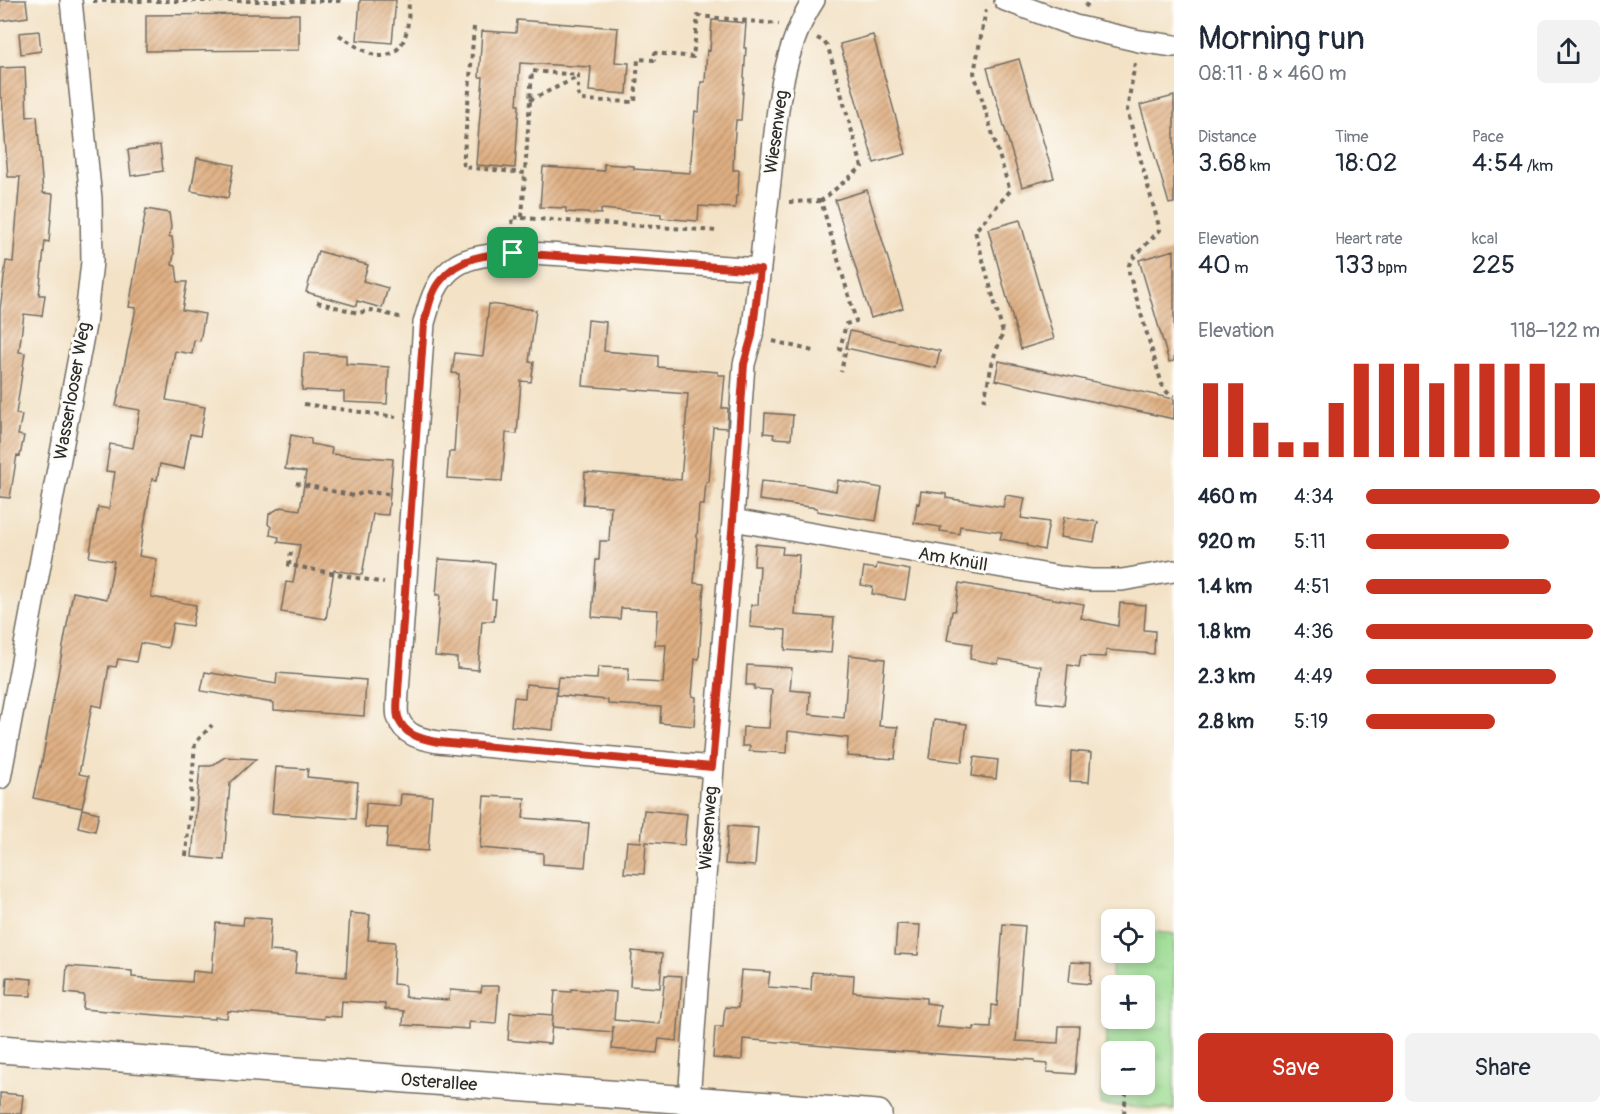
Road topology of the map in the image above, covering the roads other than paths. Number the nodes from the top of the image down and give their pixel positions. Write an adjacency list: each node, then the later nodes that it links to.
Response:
1 (814, 0): 5 (street, Wiesenweg)
2 (1005, 0): 4 (street)
3 (71, 1): 9 (street, Wasserlooser Weg)
4 (1174, 46)
5 (760, 270): 6 (street, Wiesenweg); 8 (street)
6 (733, 520): 7 (street, Am Knüll); 8 (street, Wiesenweg)
7 (1174, 571)
8 (712, 767): 11 (street, Wiesenweg)
9 (0, 778)
10 (0, 1049): 11 (street, Osterallee)
11 (689, 1100): 12 (street, Osterallee)
12 (760, 1110): 13 (street, Osterallee)
13 (878, 1114)

